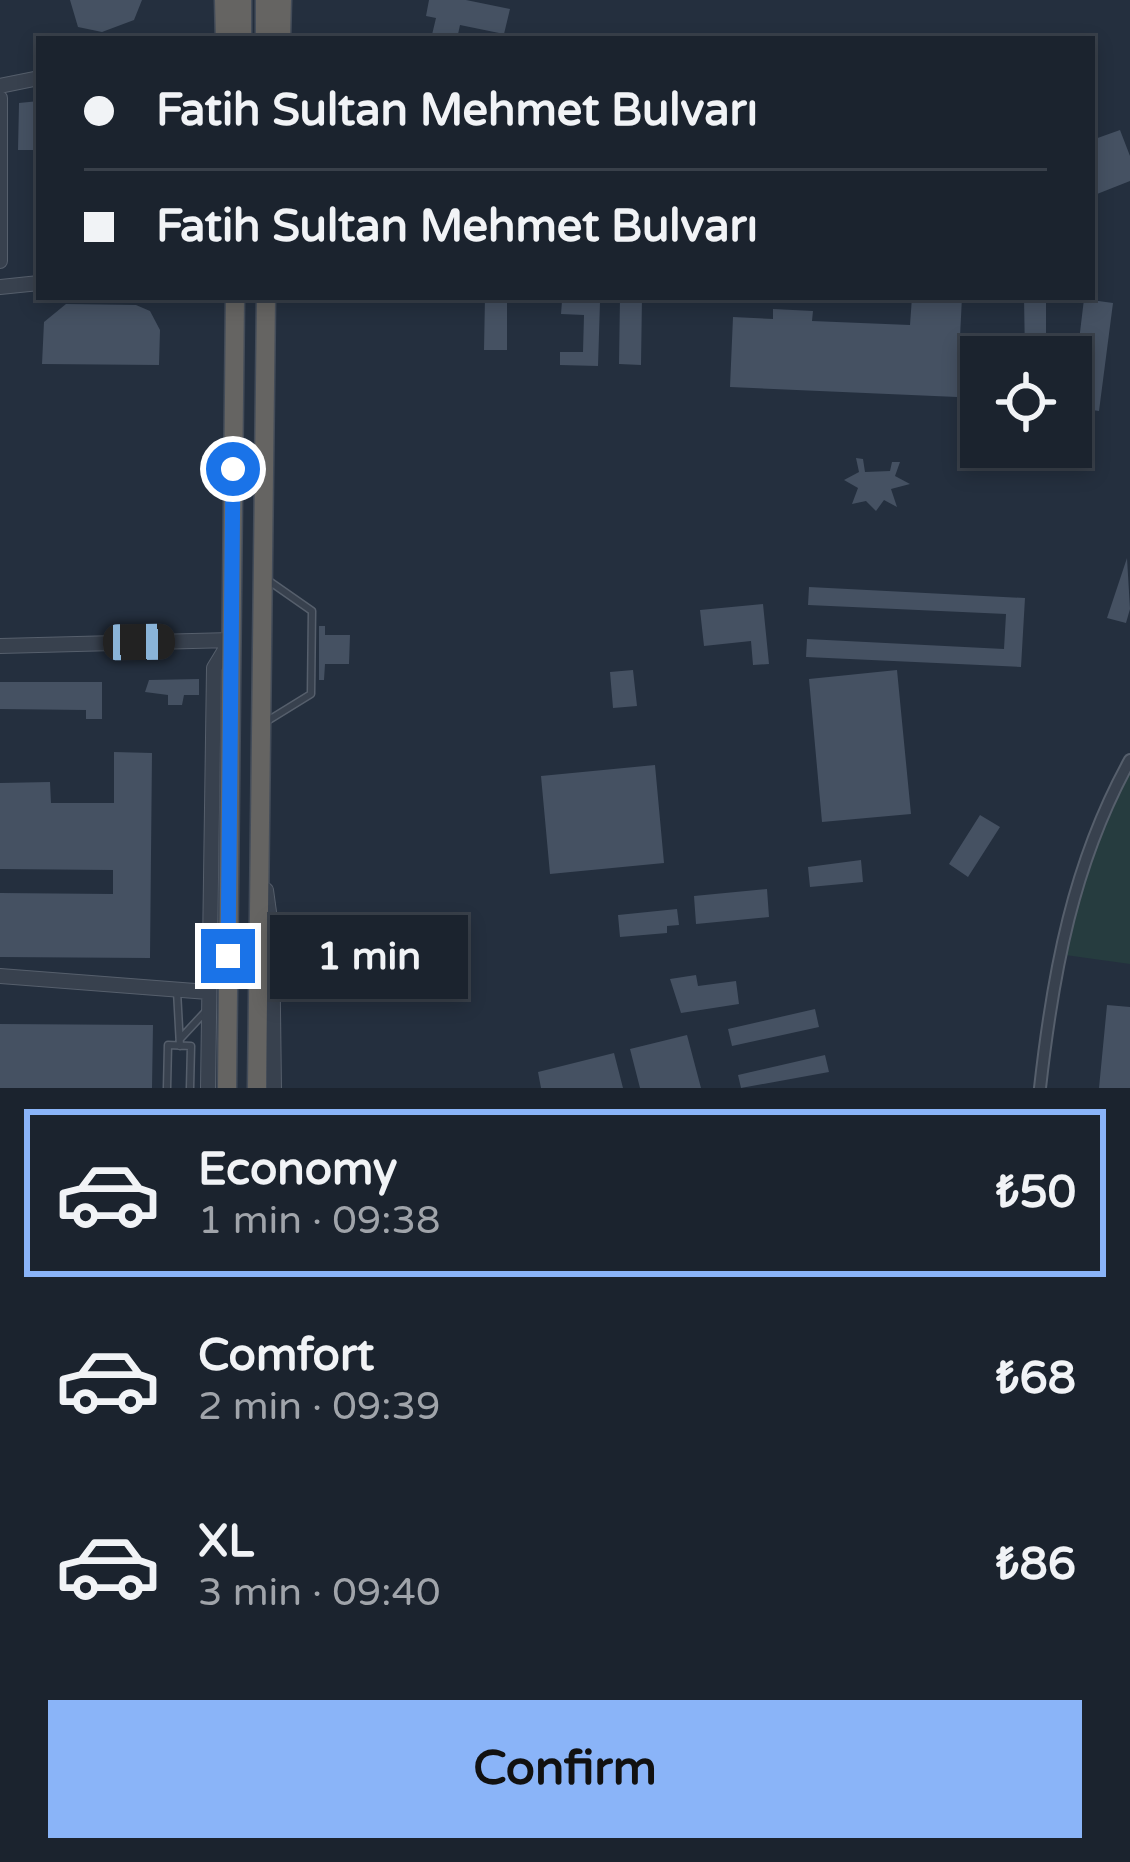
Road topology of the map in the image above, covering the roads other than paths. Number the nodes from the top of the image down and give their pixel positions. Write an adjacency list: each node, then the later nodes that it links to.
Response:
1 (224, 0): 5 (highway)
2 (242, 0): 6 (highway)
3 (265, 0): 7 (highway)
4 (281, 0): 8 (highway)
5 (225, 36)
6 (242, 36)
7 (265, 36)
8 (281, 36)
9 (36, 79): 10 (street)
10 (0, 86)
11 (0, 98): 12 (street)
12 (0, 261)
13 (0, 278): 14 (street)
14 (17, 283): 15 (street); 16 (street)
15 (36, 283)
16 (0, 287)
17 (235, 300): 20 (highway)
18 (266, 300): 19 (highway)
19 (262, 577): 22 (highway); 22 (lane)
20 (231, 640): 21 (street); 27 (street); 28 (highway)
21 (0, 646)
22 (261, 724): 24 (highway)
23 (1130, 760): 36 (street)
24 (260, 846): 34 (highway); 35 (street)
25 (0, 976): 26 (street)
26 (177, 990): 27 (street); 29 (lane)
27 (208, 992): 28 (street)
28 (218, 1013): 29 (lane); 32 (street); 33 (highway)
29 (181, 1042): 30 (lane); 31 (lane)
30 (166, 1088)
31 (190, 1088)
32 (209, 1088)
33 (226, 1088)
34 (257, 1088)
35 (274, 1088)
36 (1040, 1088)

